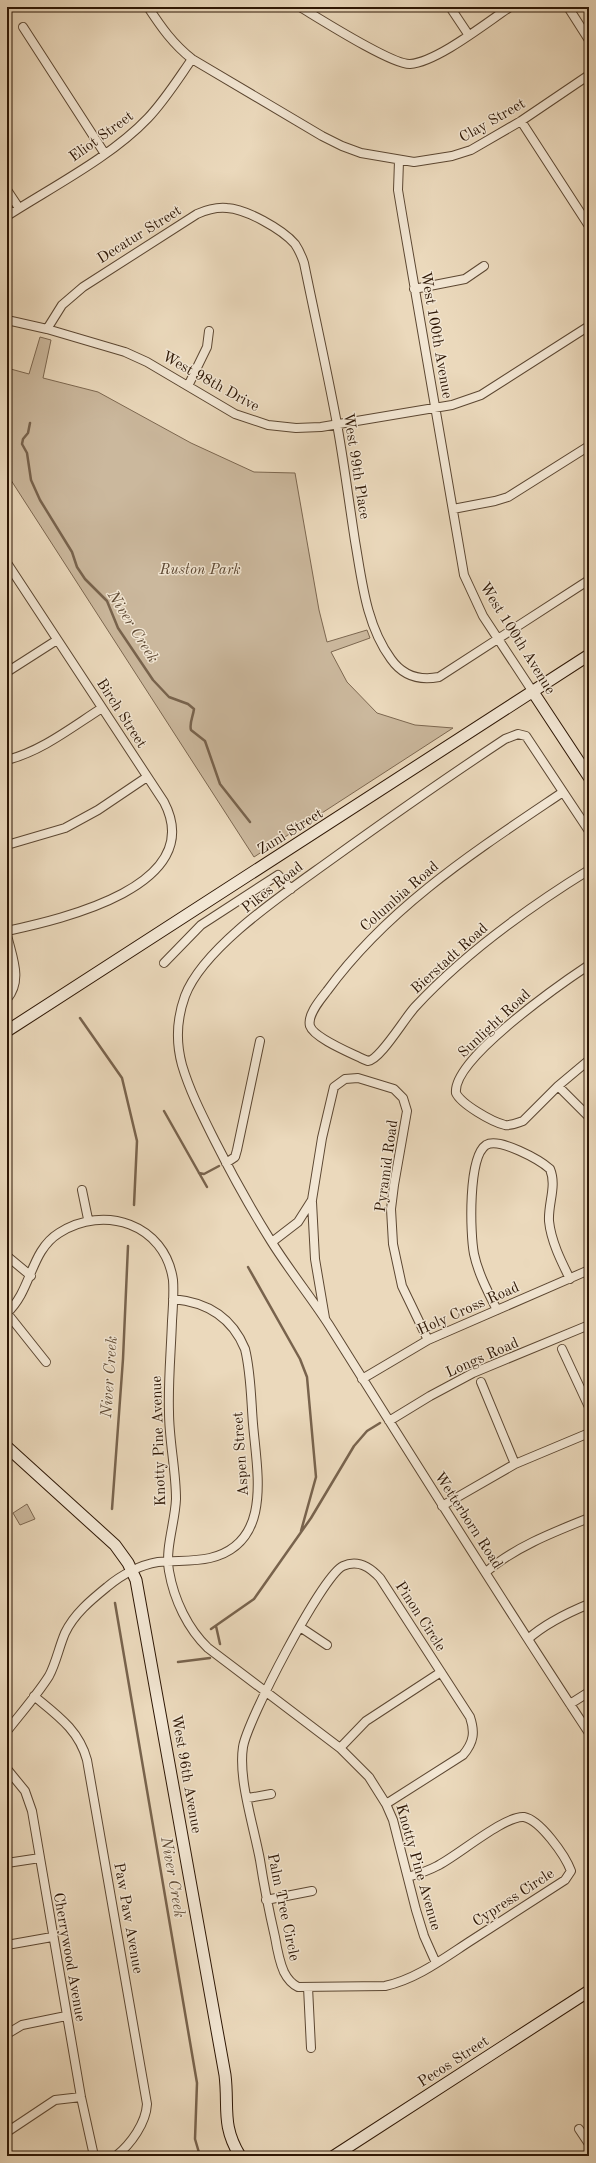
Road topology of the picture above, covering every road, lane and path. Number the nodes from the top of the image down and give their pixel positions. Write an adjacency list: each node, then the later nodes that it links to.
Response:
1 (148, 7): 9 (street)
2 (300, 7): 7 (street)
3 (450, 7): 7 (street)
4 (510, 7): 7 (street)
5 (568, 7): 8 (street)
6 (23, 27): 12 (street)
7 (468, 34)
8 (589, 40)
9 (192, 59): 12 (street, Eliot Street); 13 (street)
10 (589, 75): 11 (street, Clay Street)
11 (521, 121): 13 (street, Clay Street); 18 (street)
12 (105, 154): 15 (street, Eliot Street)
13 (399, 161): 20 (street, West 100th Avenue)
14 (7, 190): 15 (street)
15 (18, 208): 16 (street, Eliot Street)
16 (7, 216)
17 (265, 223): 23 (street, Decatur Street); 27 (street, West 99th Place)
18 (589, 226)
19 (484, 266): 20 (street)
20 (414, 289): 26 (street, West 100th Avenue)
21 (7, 320): 23 (street, West 98th Drive)
22 (589, 326): 26 (street, West 98th Drive)
23 (47, 329): 25 (street, West 98th Drive)
24 (209, 331): 25 (street)
25 (188, 386): 27 (street, West 98th Drive)
26 (433, 408): 27 (street, West 98th Drive); 29 (street, West 100th Avenue)
27 (337, 424): 33 (street, West 99th Place)
28 (589, 446): 29 (street)
29 (453, 509): 33 (street, West 100th Avenue)
30 (7, 563): 31 (street, Birch Street)
31 (9, 572): 34 (street, Birch Street)
32 (589, 580): 33 (street, West 99th Place)
33 (498, 638): 37 (street, West 100th Avenue)
34 (57, 640): 36 (street); 38 (street, Birch Street)
35 (589, 655): 37 (street, Zuni Street)
36 (7, 672)
37 (533, 692): 41 (street, West 100th Avenue); 52 (street, Zuni Street)
38 (102, 708): 39 (street); 40 (street, Birch Street)
39 (7, 760)
40 (147, 777): 44 (street); 47 (street, Birch Street)
41 (589, 777)
42 (563, 792): 43 (street); 46 (street, Pikes Road); 54 (street, Columbia Road)
43 (589, 831)
44 (7, 845)
45 (589, 870): 54 (street, Bierstadt Road)
46 (291, 889): 49 (street); 58 (street, Pikes Road)
47 (7, 931)
48 (7, 935): 51 (street)
49 (164, 963)
50 (589, 965): 56 (street, Sunlight Road)
51 (7, 999)
52 (7, 1031)
53 (260, 1041): 59 (street)
54 (338, 1046)
55 (589, 1060): 56 (street)
56 (558, 1086): 57 (street)
57 (589, 1117)
58 (215, 1142): 59 (street, Wetterborn Road)
59 (226, 1163): 63 (street, Wetterborn Road)
60 (82, 1190): 62 (street)
61 (312, 1200): 63 (street, Pyramid Road); 71 (street, Wetterborn Road); 73 (street, Pyramid Road)
62 (88, 1219): 66 (street, Knotty Pine Avenue); 68 (street, Knotty Pine Avenue)
63 (272, 1242): 71 (street, Wetterborn Road)
64 (7, 1256): 66 (street)
65 (589, 1270): 67 (street, Holy Cross Road)
66 (31, 1276): 70 (street, Knotty Pine Avenue)
67 (570, 1279): 69 (street, Holy Cross Road); 69 (street)
68 (173, 1299): 85 (street, Knotty Pine Avenue); 85 (street, Aspen Street)
69 (497, 1310): 73 (street, Holy Cross Road)
70 (7, 1313): 75 (street)
71 (326, 1321): 76 (street, Wetterborn Road)
72 (589, 1325): 79 (street, Longs Road)
73 (428, 1340): 76 (street, Holy Cross Road)
74 (562, 1349): 78 (street)
75 (46, 1362)
76 (362, 1379): 79 (street, Wetterborn Road)
77 (481, 1382): 82 (street)
78 (589, 1406)
79 (389, 1421): 83 (street, Wetterborn Road)
80 (589, 1433): 82 (street)
81 (7, 1447): 86 (street, West 96th Avenue)
82 (515, 1464): 83 (street)
83 (442, 1506): 87 (street, Wetterborn Road)
84 (589, 1518): 87 (street)
85 (168, 1562): 86 (street, Aspen Street); 93 (street, Knotty Pine Avenue)
86 (132, 1572): 95 (street, Aspen Street); 123 (street, West 96th Avenue)
87 (486, 1572): 90 (street, Wetterborn Road)
88 (589, 1604): 90 (street)
89 (300, 1626): 91 (street); 92 (street, Pinon Circle); 93 (street, Pinon Circle)
90 (528, 1639): 96 (street, Wetterborn Road)
91 (327, 1645)
92 (441, 1672): 99 (street); 103 (street, Pinon Circle)
93 (266, 1690): 99 (street, Knotty Pine Avenue); 102 (street, Palm Tree Circle)
94 (589, 1692): 96 (street)
95 (34, 1696): 97 (street, Aspen Street); 122 (street, Paw Paw Avenue)
96 (570, 1704): 98 (street, Wetterborn Road)
97 (7, 1731)
98 (589, 1733)
99 (340, 1748): 103 (street, Knotty Pine Avenue)
100 (7, 1769): 104 (street, Cherrywood Avenue)
101 (271, 1794): 102 (street)
102 (248, 1798): 108 (street, Palm Tree Circle)
103 (386, 1804): 106 (street, Knotty Pine Avenue)
104 (40, 1858): 105 (street); 109 (street, Cherrywood Avenue)
105 (7, 1864)
106 (408, 1877): 111 (street, Knotty Pine Avenue); 111 (street, Cypress Circle)
107 (312, 1891): 108 (street)
108 (266, 1900): 112 (street, Palm Tree Circle)
109 (52, 1937): 110 (street); 114 (street, Cherrywood Avenue)
110 (7, 1945)
111 (436, 1964): 112 (street, Palm Tree Circle)
112 (308, 1987): 116 (street)
113 (589, 1991): 124 (street, Pecos Street)
114 (66, 2016): 115 (street); 117 (street, Cherrywood Avenue)
115 (7, 2034)
116 (311, 2048)
117 (81, 2097): 119 (street); 121 (street, Cherrywood Avenue)
118 (579, 2129): 120 (street)
119 (7, 2132)
120 (589, 2144)
121 (94, 2156)
122 (116, 2156)
123 (240, 2156)
124 (334, 2156)

